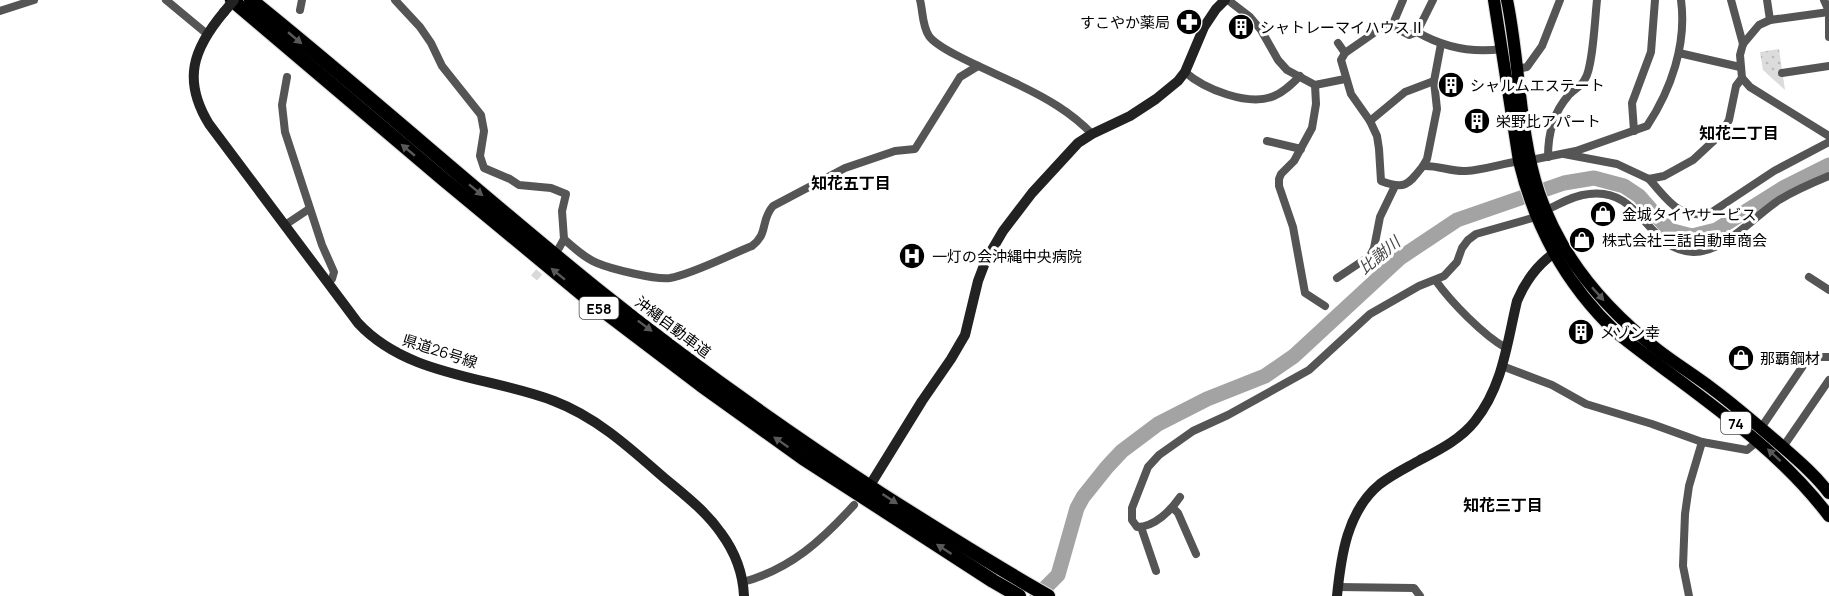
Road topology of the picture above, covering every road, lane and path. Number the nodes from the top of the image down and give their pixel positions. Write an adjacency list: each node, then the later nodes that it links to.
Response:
1 (34, 0): 21 (street)
2 (166, 0): 27 (street)
3 (251, 0): 91 (highway, 沖縄自動車道 / E58, one-way to 91)
4 (302, 0): 20 (street)
5 (394, 0): 64 (street)
6 (920, 0): 35 (street)
7 (1226, 0): 39 (street); 41 (street)
8 (1403, 0): 25 (street)
9 (1433, 0): 26 (street)
10 (1494, 0): 32 (main road, 74)
11 (1507, 0): 38 (main road, 74)
12 (1560, 0): 38 (street)
13 (1598, 0): 55 (street)
14 (1655, 0): 48 (street)
15 (1681, 0): 34 (street)
16 (1731, 0): 31 (street)
17 (1767, 0): 24 (street)
18 (1824, 0): 22 (street)
19 (230, 4): 27 (street, 県道26号線); 91 (highway, 沖縄自動車道 / E58, one-way to 19)
20 (300, 10)
21 (0, 12)
22 (1829, 12): 24 (street)
23 (1829, 18): 28 (street)
24 (1770, 20): 31 (street)
25 (1392, 26): 26 (street); 33 (street)
26 (1417, 32): 30 (street)
27 (207, 34): 63 (street, 県道26号線)
28 (1829, 37)
29 (1338, 43): 33 (street)
30 (1442, 44): 32 (street); 45 (street)
31 (1743, 44): 37 (street)
32 (1502, 49): 56 (main road, 74)
33 (1345, 52): 44 (street)
34 (1679, 53): 37 (street); 48 (street)
35 (978, 66): 49 (street); 64 (street)
36 (1829, 66): 40 (street)
37 (1740, 67): 43 (street)
38 (1518, 69): 56 (main road, 74)
39 (1185, 72): 41 (street); 49 (street)
40 (1782, 73)
41 (1300, 76): 46 (street)
42 (287, 77): 61 (street)
43 (1742, 78): 50 (street); 59 (street)
44 (1345, 79): 46 (street); 47 (street)
45 (1434, 81): 47 (street); 57 (street)
46 (1315, 85): 53 (street)
47 (1370, 121): 60 (street)
48 (1634, 131): 54 (street)
49 (1092, 134): 81 (street)
50 (1829, 136)
51 (1268, 141): 53 (street)
52 (1829, 142): 59 (street)
53 (1301, 149): 72 (street)
54 (1564, 154): 55 (street); 59 (street)
55 (1548, 157): 56 (street)
56 (1525, 160): 57 (street); 62 (main road, 74)
57 (1423, 166): 60 (street)
58 (1829, 176): 62 (street)
59 (1649, 179)
60 (1395, 186): 68 (street)
61 (309, 209): 63 (street); 70 (street)
62 (1540, 212): 66 (main road, 74); 69 (street)
63 (285, 225): 70 (street, 県道26号線)
64 (564, 239): 65 (street)
65 (559, 248)
66 (1558, 250): 73 (street); 77 (main road, 74, one-way to 77); 78 (main road, 74)
67 (1809, 277): 71 (street)
68 (1337, 278)
69 (1436, 281): 73 (street); 88 (street)
70 (328, 283): 92 (street, 県道26号線)
71 (1829, 290)
72 (1325, 306)
73 (1506, 348): 75 (street)
74 (1829, 357): 77 (street)
75 (1502, 366): 79 (street); 93 (street)
76 (1829, 380): 80 (street)
77 (1761, 428): 80 (main road, 74)
78 (1758, 441): 79 (street); 84 (main road, 74, one-way to 78)
79 (1702, 442): 98 (street)
80 (1783, 447): 82 (main road, 74)
81 (872, 482)
82 (1828, 489): 84 (street)
83 (1180, 497): 86 (street)
84 (1815, 497): 87 (main road, 74)
85 (854, 505): 92 (street)
86 (1173, 508): 88 (street); 89 (street)
87 (1829, 516)
88 (1141, 527): 90 (street)
89 (1196, 554)
90 (1156, 571)
91 (995, 574): 95 (highway, 沖縄自動車道 / E58); 96 (highway, 沖縄自動車道 / E58)
92 (743, 582): 94 (street, 県道26号線)
93 (1337, 592): 97 (street)
94 (744, 596)
95 (1019, 596)
96 (1048, 596)
97 (1420, 596)
98 (1689, 596)

